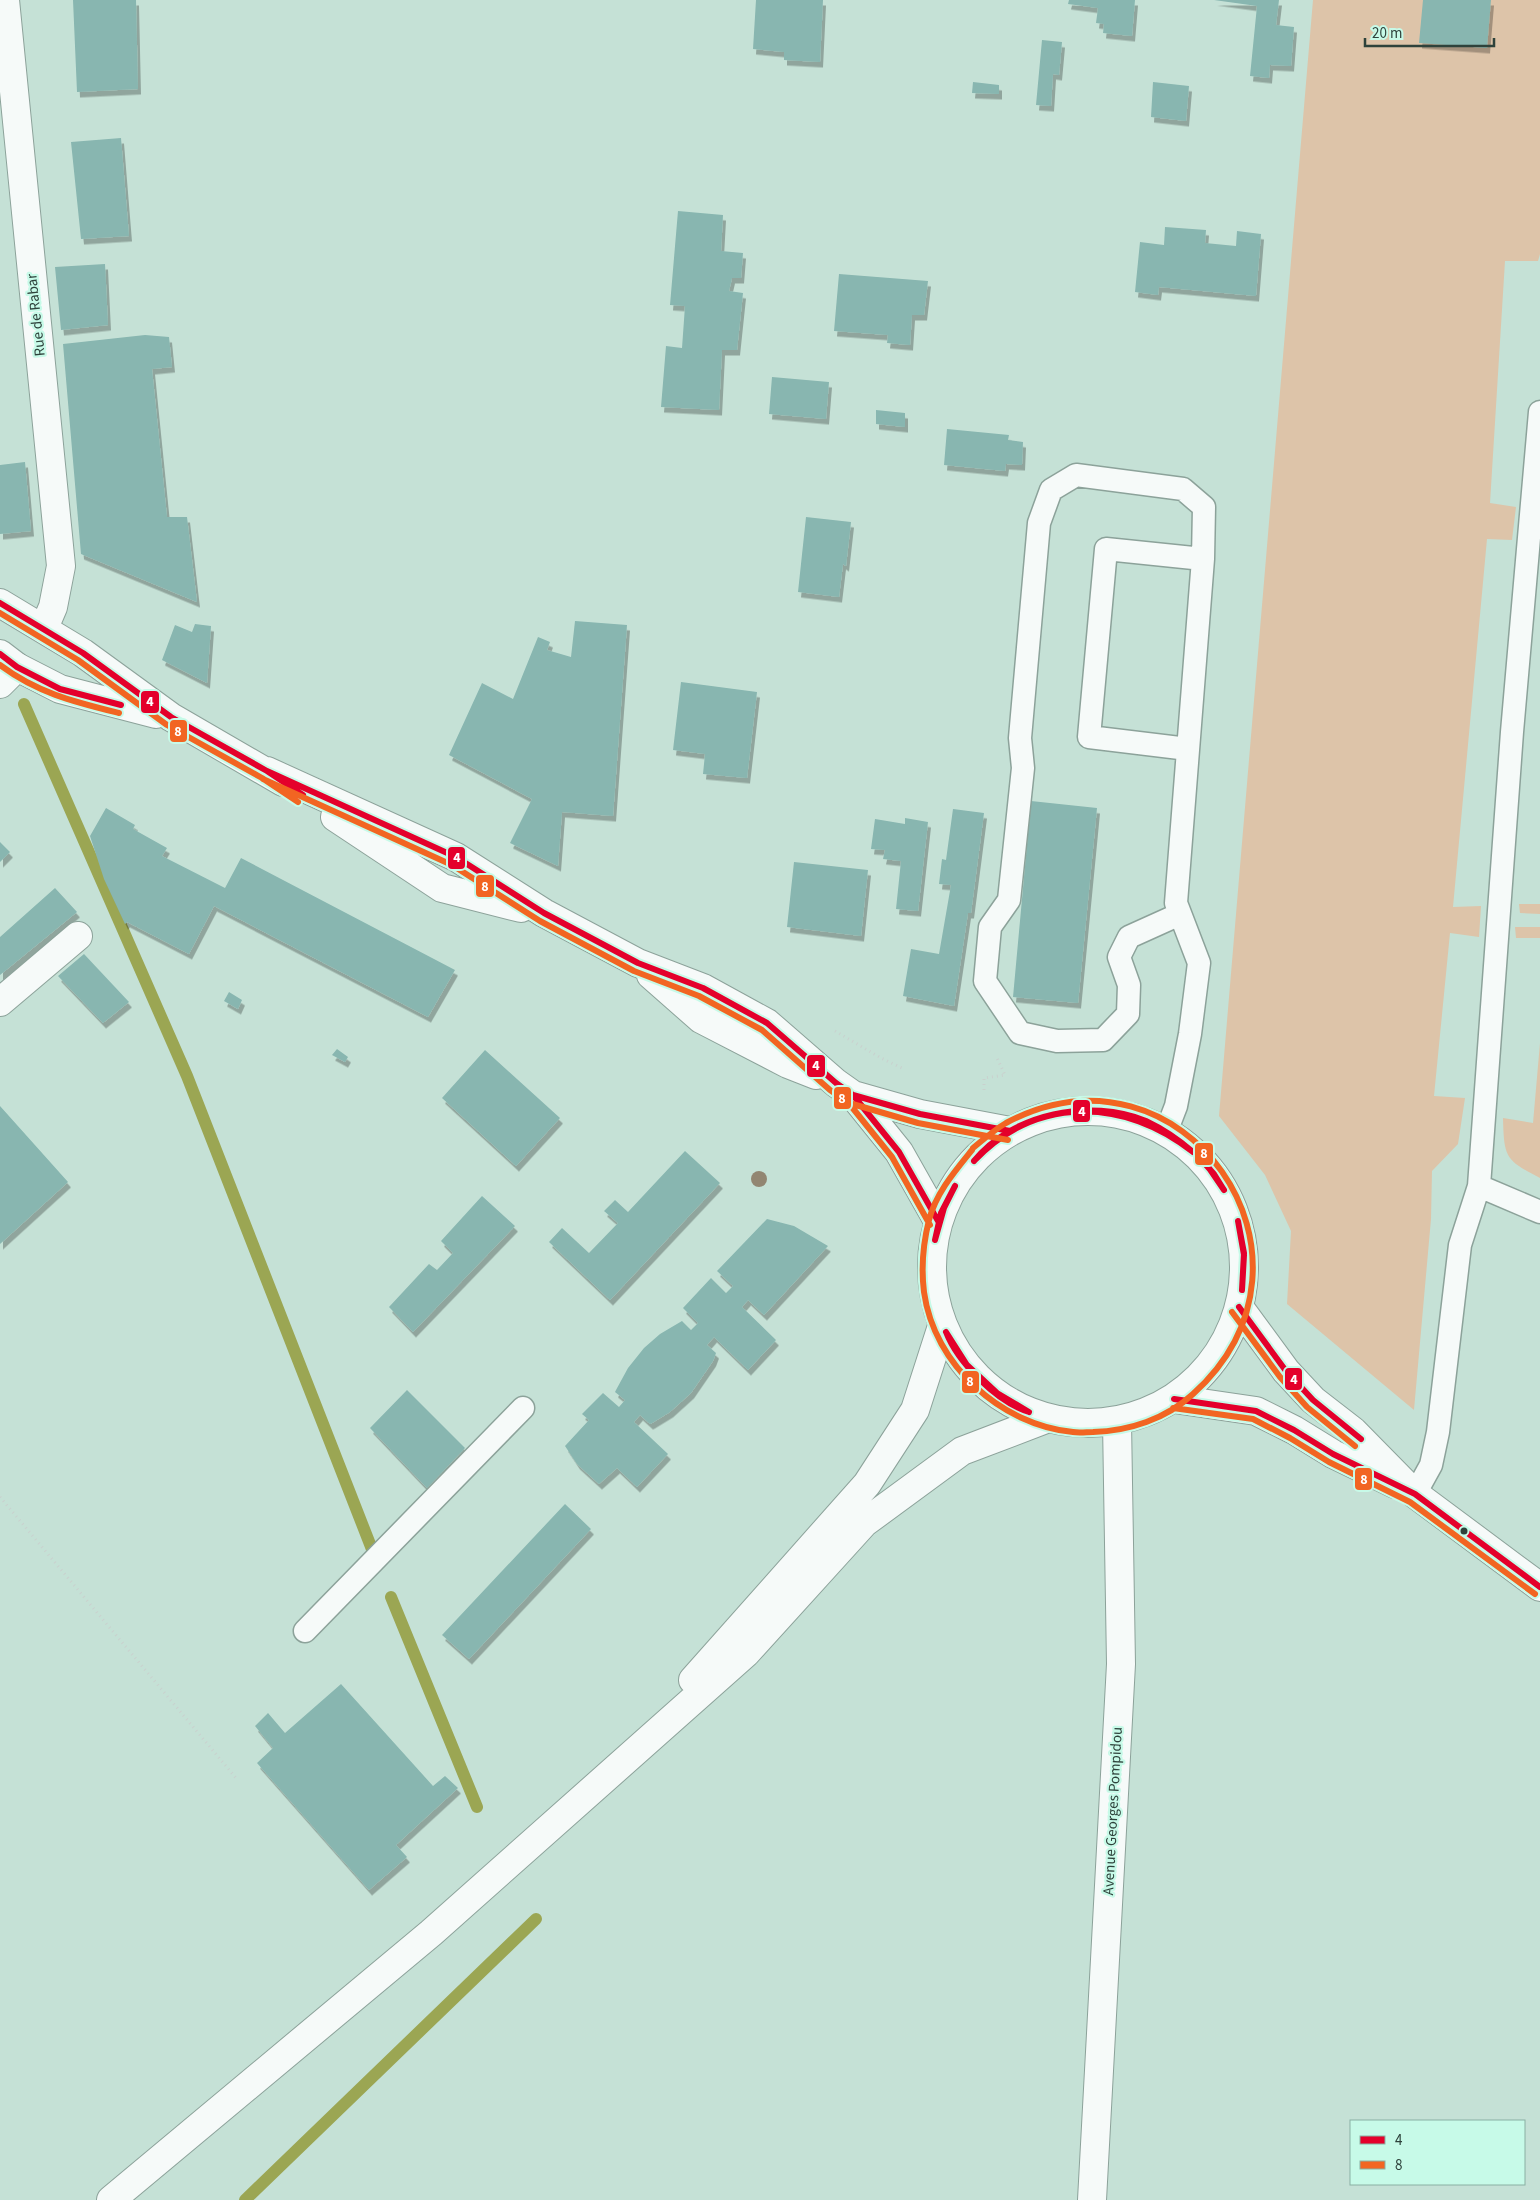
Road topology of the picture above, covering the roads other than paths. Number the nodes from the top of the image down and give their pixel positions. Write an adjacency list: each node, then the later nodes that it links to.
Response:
1 (5, 0): 5 (main road, Rue de Rabar)
2 (1540, 412): 17 (lane)
3 (1203, 559): 10 (lane); 10 (lane); 11 (lane)
4 (3, 608): 5 (main road)
5 (44, 628): 6 (main road)
6 (82, 653): 8 (main road); 9 (main road)
7 (6, 669): 8 (main road)
8 (60, 689): 9 (main road)
9 (171, 718): 14 (main road)
10 (1189, 738): 11 (lane)
11 (1180, 914): 16 (lane)
12 (78, 936): 13 (main road)
13 (0, 1002)
14 (844, 1089): 15 (main road); 19 (main road)
15 (1010, 1131): 16 (main road); 19 (main road)
16 (1166, 1132): 20 (main road)
17 (1479, 1186): 18 (lane); 26 (lane)
18 (1540, 1212)
19 (938, 1221): 21 (main road)
20 (1239, 1307): 22 (main road); 26 (main road)
21 (942, 1326): 24 (main road); 29 (main road)
22 (1174, 1399): 25 (main road); 26 (main road)
23 (523, 1408): 28 (lane)
24 (1046, 1419): 25 (main road); 29 (main road)
25 (1117, 1422): 31 (main road, Avenue Georges Pompidou)
26 (1415, 1494): 27 (main road)
27 (1540, 1587)
28 (305, 1631)
29 (612, 1770): 30 (main road)
30 (111, 2200)
31 (1092, 2200)

